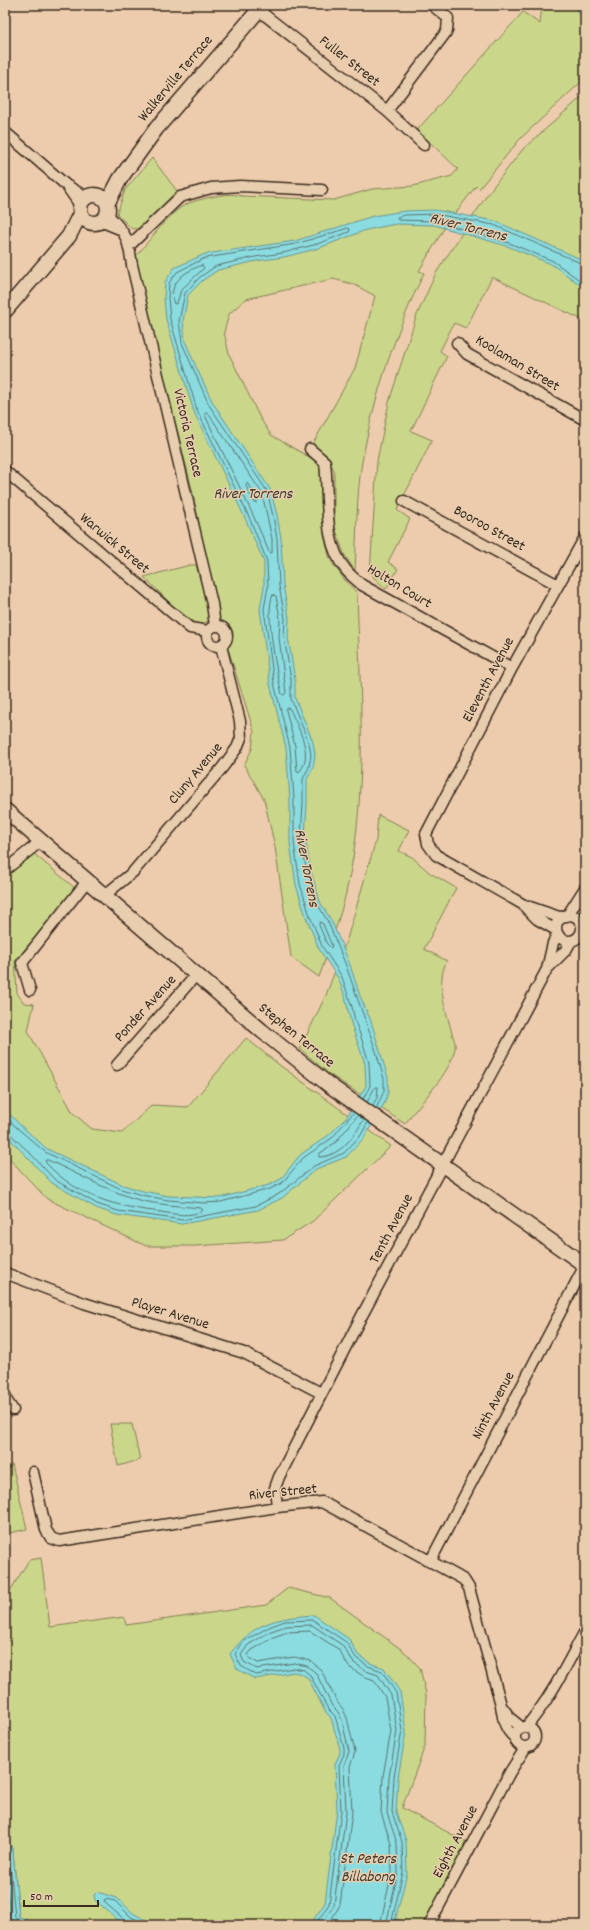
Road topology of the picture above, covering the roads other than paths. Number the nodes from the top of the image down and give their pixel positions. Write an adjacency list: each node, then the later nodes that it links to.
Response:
1 (432, 5): 3 (street)
2 (258, 6): 3 (street, Fuller Street); 7 (main road, Walkerville Terrace)
3 (387, 111): 5 (street, Fuller Street)
4 (5, 132): 7 (street, Victoria Terrace)
5 (424, 145)
6 (322, 190): 8 (street)
7 (93, 209): 8 (street, Victoria Terrace); 9 (main road, Walkerville Terrace)
8 (129, 246): 17 (street, Victoria Terrace)
9 (5, 311)
10 (457, 342): 11 (street, Koolaman Street)
11 (585, 420)
12 (310, 448): 19 (street, Holton Court)
13 (5, 471): 17 (street, Warwick Street)
14 (404, 501): 16 (street, Booroo Street)
15 (585, 537): 16 (street, Eleventh Avenue)
16 (558, 585): 19 (street, Eleventh Avenue)
17 (211, 629): 18 (street); 18 (street)
18 (222, 646): 25 (street, Cluny Avenue)
19 (512, 668): 26 (street, Eleventh Avenue)
20 (5, 810): 21 (main road, Stephen Terrace)
21 (41, 841): 22 (street); 23 (main road, Stephen Terrace)
22 (5, 870)
23 (88, 880): 25 (main road, Stephen Terrace); 35 (street)
24 (585, 888): 28 (street)
25 (105, 895): 34 (main road, Stephen Terrace)
26 (524, 905): 28 (street); 30 (street)
27 (585, 912): 29 (street)
28 (564, 917): 29 (street); 30 (street)
29 (582, 927): 31 (street)
30 (556, 932): 31 (street); 33 (street, Tenth Avenue)
31 (572, 941): 32 (street); 33 (street, Tenth Avenue)
32 (585, 945)
33 (547, 969): 37 (street, Tenth Avenue)
34 (197, 974): 36 (street, Ponder Avenue); 37 (main road, Stephen Terrace)
35 (30, 990)
36 (117, 1064)
37 (444, 1165): 38 (main road, Stephen Terrace); 40 (street, Tenth Avenue)
38 (585, 1265): 45 (street, Ninth Avenue)
39 (5, 1273): 40 (street, Player Avenue)
40 (322, 1393): 44 (street, Tenth Avenue)
41 (5, 1395): 42 (street)
42 (13, 1410)
43 (33, 1472): 44 (street, River Street)
44 (277, 1507): 45 (street, River Street)
45 (430, 1562): 47 (street, River Street)
46 (585, 1631): 48 (street)
47 (501, 1705): 48 (street, River Street); 49 (street, River Street)
48 (527, 1728): 49 (street); 50 (street)
49 (515, 1740): 50 (street); 51 (street, Eighth Avenue)
50 (526, 1747): 51 (street, Eighth Avenue)
51 (510, 1772): 52 (street, Eighth Avenue)
52 (430, 1925)

